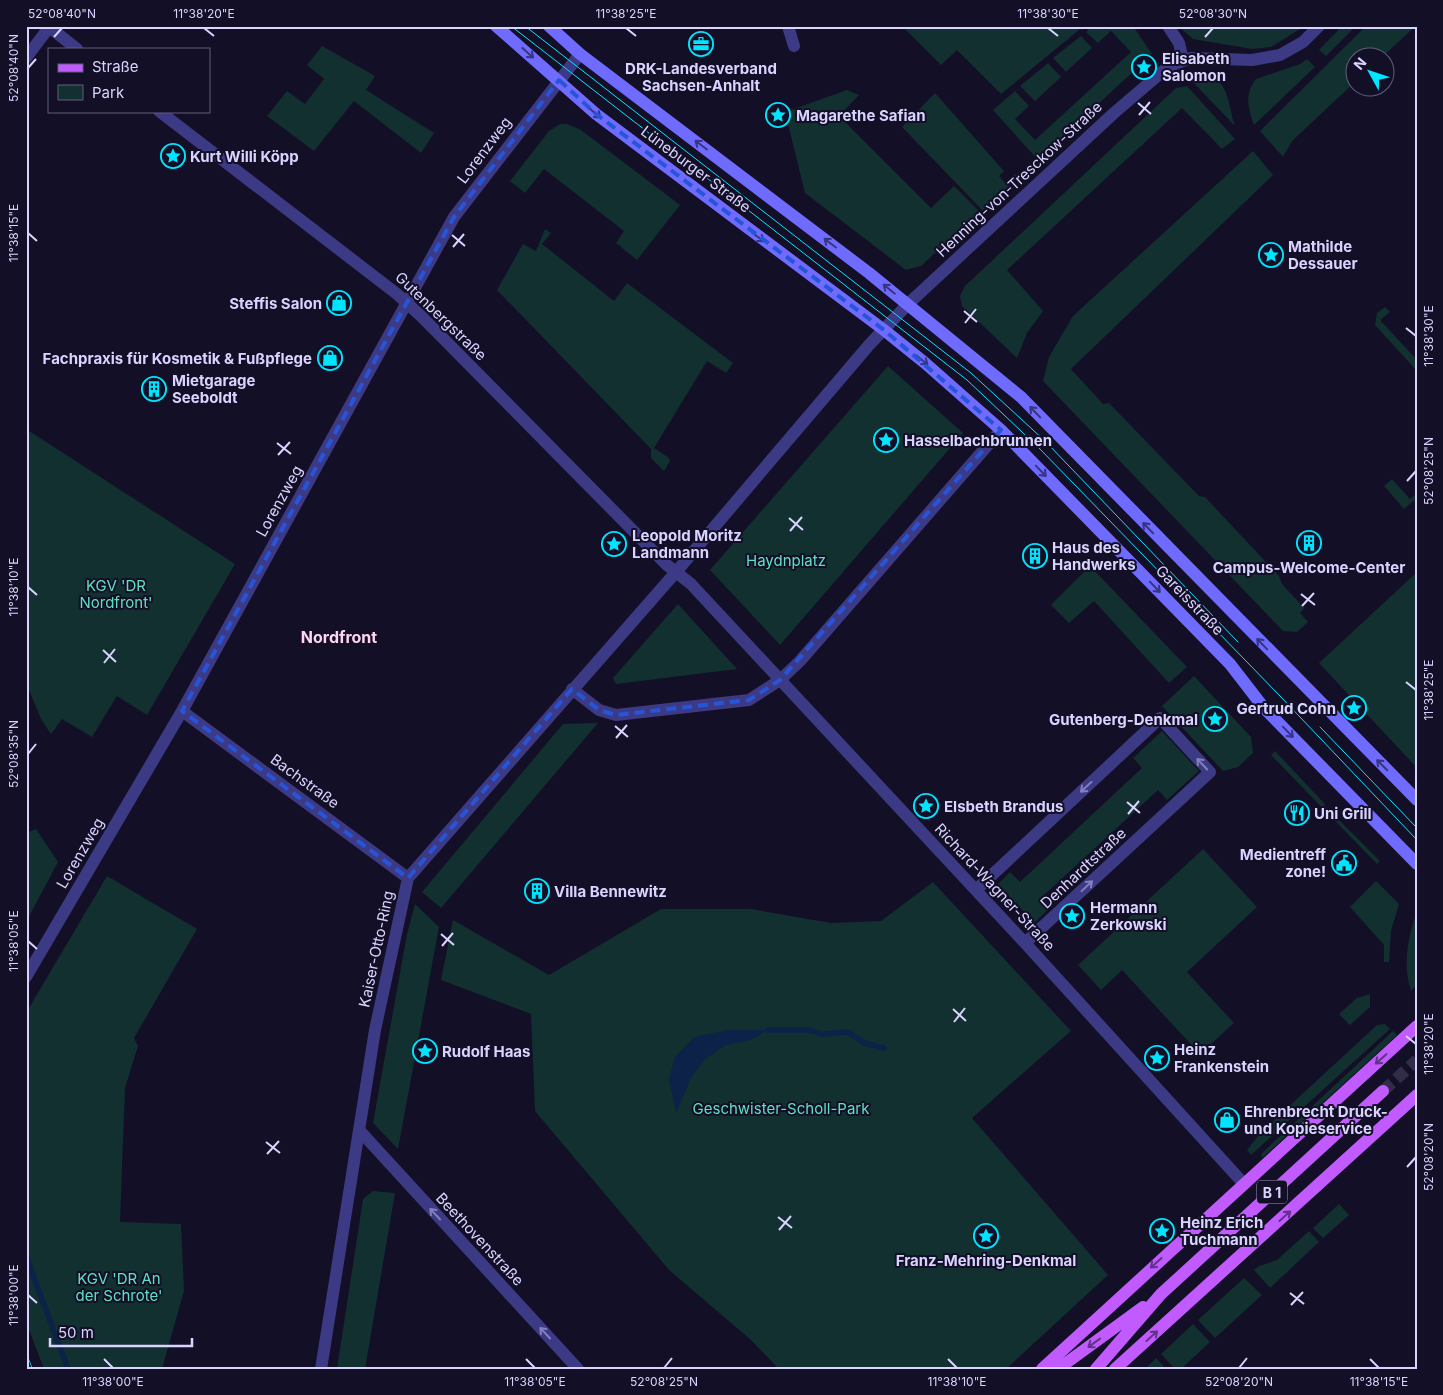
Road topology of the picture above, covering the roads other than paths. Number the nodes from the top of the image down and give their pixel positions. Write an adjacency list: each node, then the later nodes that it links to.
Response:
1 (49, 26): 8 (street); 10 (street)
2 (496, 26): 12 (main road, Lüneburger Straße, one-way to 12)
3 (549, 26): 9 (main road, Lüneburger Straße)
4 (788, 26): 7 (street)
5 (1168, 26): 11 (street)
6 (1319, 26): 11 (street)
7 (794, 46)
8 (76, 48)
9 (580, 54): 12 (street, Lorenzweg); 15 (main road, Lüneburger Straße, one-way to 9)
10 (26, 58)
11 (1183, 60): 15 (street, Henning-von-Tresckow-Straße)
12 (558, 80): 14 (street, Lorenzweg); 16 (main road, Lüneburger Straße, one-way to 16)
13 (160, 112): 14 (street, Gutenbergstraße)
14 (408, 303): 18 (street, Gutenbergstraße); 21 (street, Lorenzweg)
15 (908, 304): 16 (street, Henning-von-Tresckow-Straße); 22 (main road, Gareisstraße, one-way to 15)
16 (884, 330): 17 (main road, Gareisstraße, one-way to 17); 18 (street)
17 (1001, 430): 19 (street); 23 (main road, Gareisstraße, one-way to 23)
18 (676, 572): 19 (street, Richard-Wagner-Straße); 20 (street, Kaiser-Otto-Ring)
19 (780, 680): 20 (street); 25 (street, Richard-Wagner-Straße)
20 (572, 690): 24 (street, Kaiser-Otto-Ring)
21 (182, 711): 24 (street, Bachstraße); 27 (street, Lorenzweg)
22 (1417, 800)
23 (1417, 864)
24 (408, 878): 31 (street, Kaiser-Otto-Ring)
25 (976, 890): 26 (street, Richard-Wagner-Straße); 26 (street, Denhardtstraße, one-way to 25)
26 (1025, 943): 32 (street, Richard-Wagner-Straße)
27 (26, 977)
28 (1417, 1026): 32 (main road, one-way to 32)
29 (1384, 1091): 33 (main road, B 1)
30 (1417, 1095): 39 (main road, one-way to 30)
31 (360, 1131): 34 (street, Kaiser-Otto-Ring); 35 (street, Beethovenstraße, one-way to 31)
32 (1244, 1184): 36 (main road, one-way to 36)
33 (1161, 1294): 37 (main road, B 1, one-way to 37); 38 (main road, B 1)
34 (321, 1369)
35 (578, 1369)
36 (1042, 1369)
37 (1058, 1369)
38 (1096, 1369)
39 (1116, 1369)

